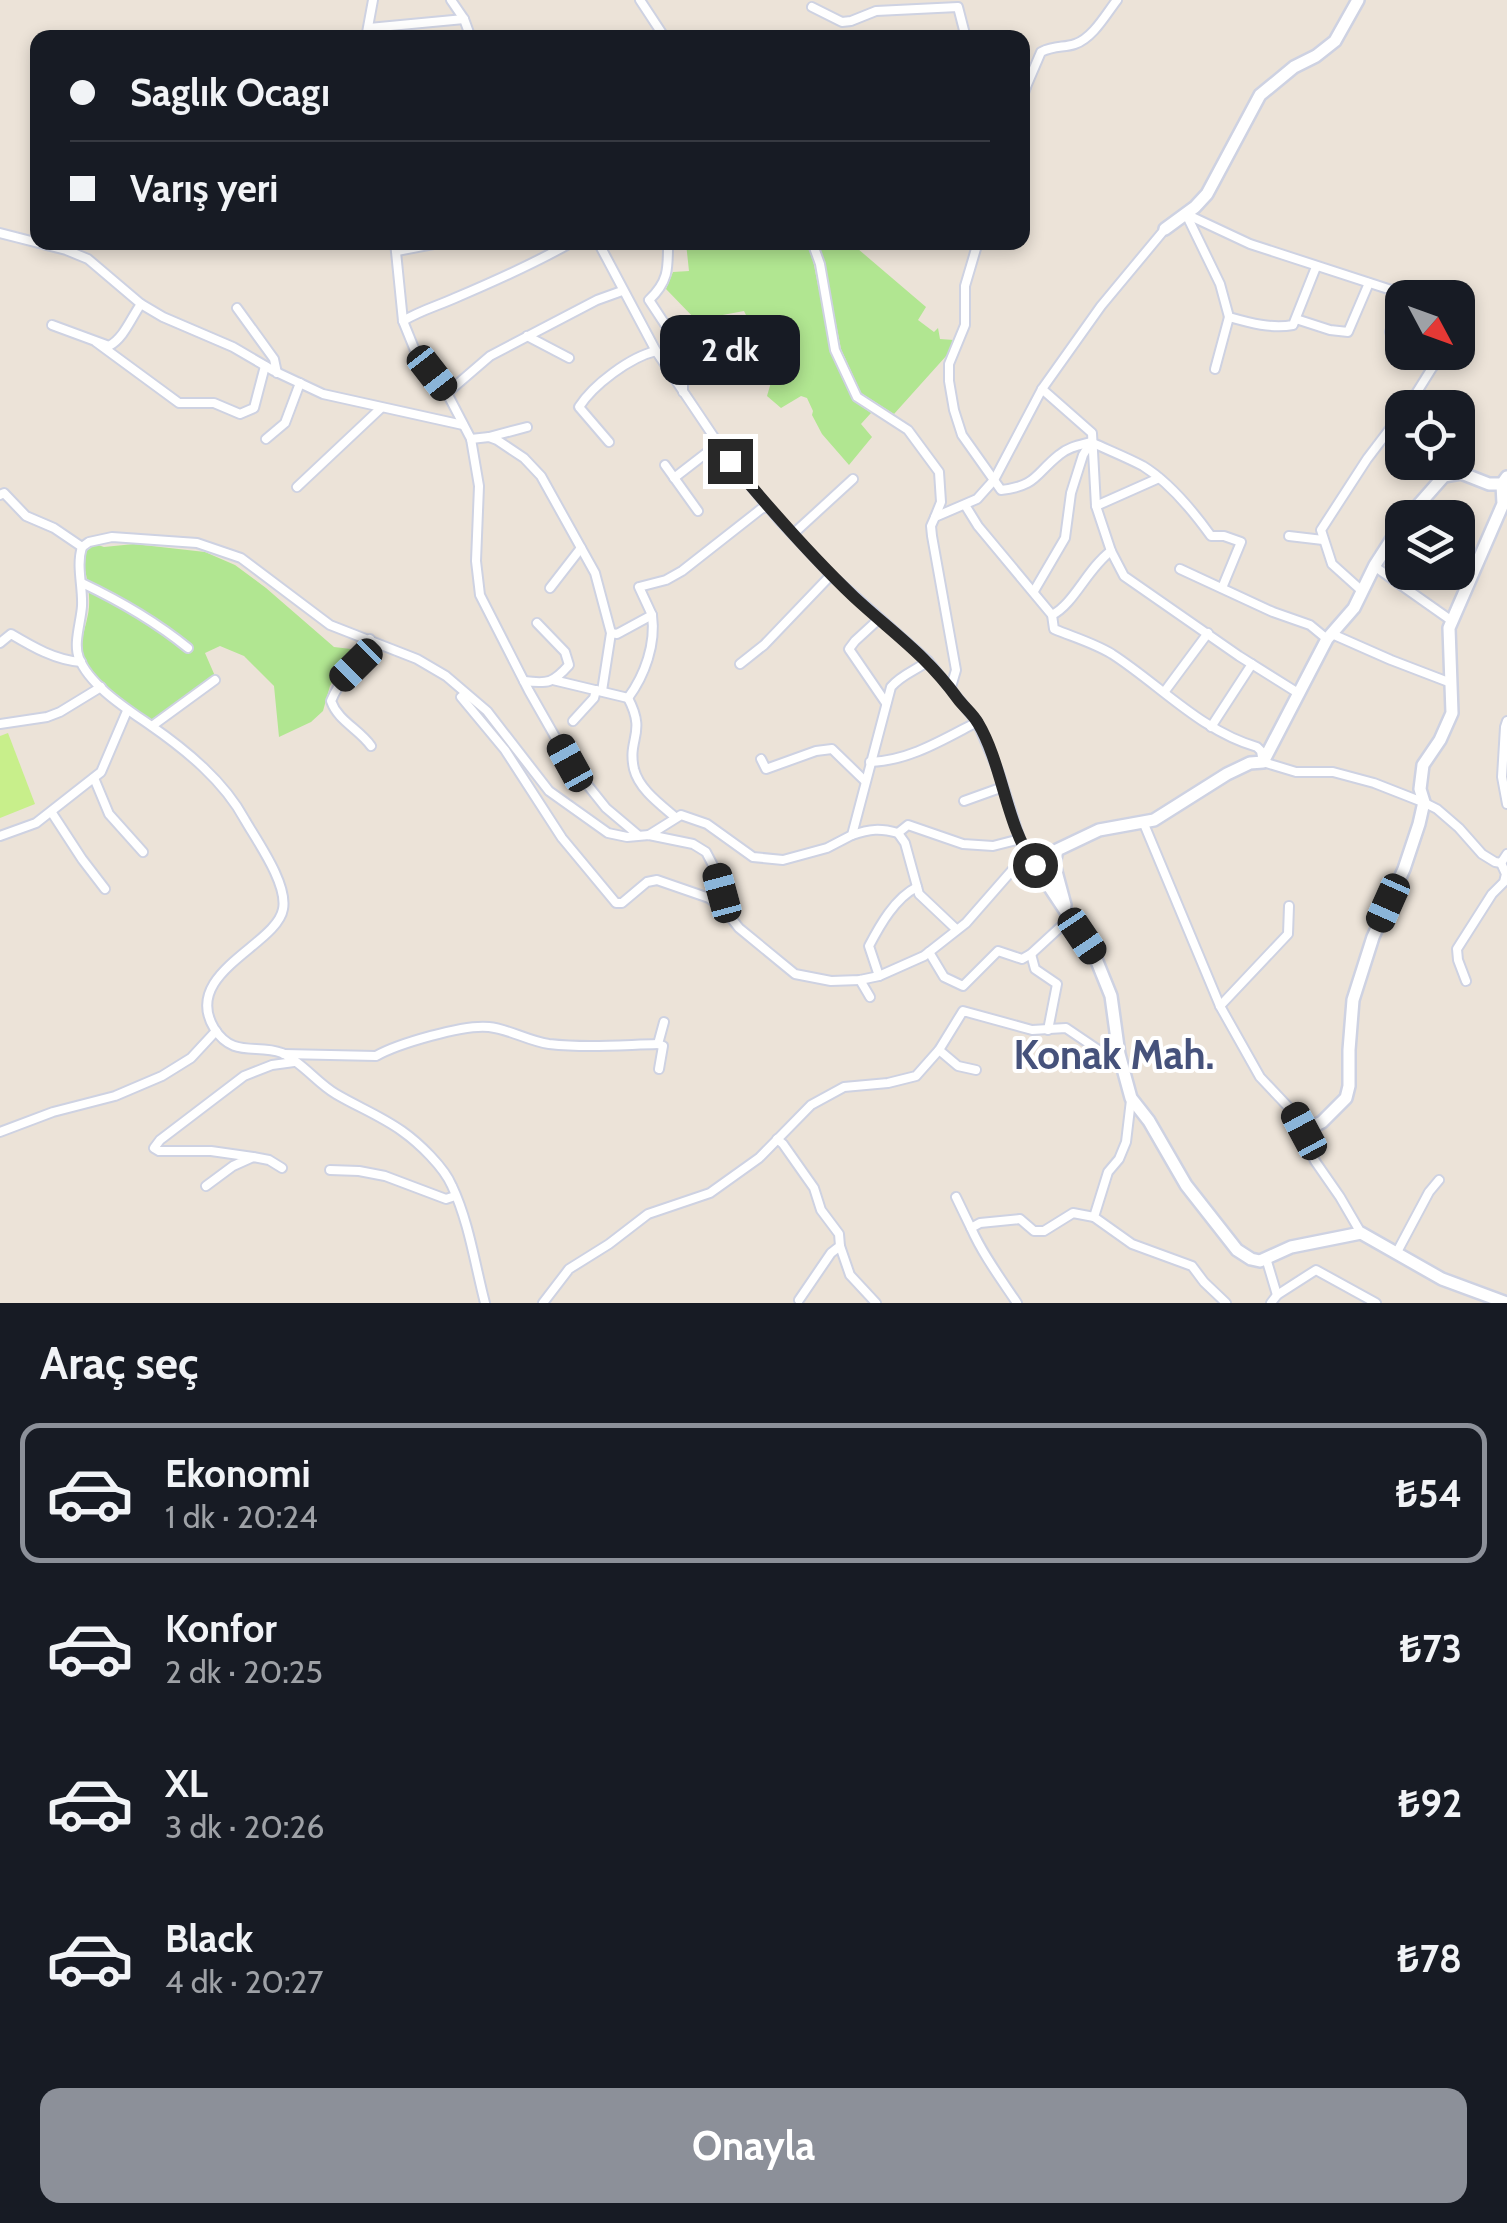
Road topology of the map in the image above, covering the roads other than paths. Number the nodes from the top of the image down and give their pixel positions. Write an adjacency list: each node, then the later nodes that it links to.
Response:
1 (373, 0): 8 (street)
2 (451, 0): 7 (street)
3 (640, 0): 11 (street)
4 (1117, 0): 13 (street)
5 (1358, 0): 14 (main road)
6 (812, 7): 12 (street)
7 (464, 19): 9 (street); 10 (street)
8 (368, 30)
9 (389, 30)
10 (468, 30)
11 (659, 30)
12 (964, 30)
13 (1030, 75)
14 (1186, 214): 15 (main road); 25 (street); 31 (street)
15 (1165, 230): 43 (street)
16 (0, 233): 17 (street)
17 (30, 241)
18 (66, 250): 29 (street)
19 (396, 250): 33 (street)
20 (558, 250): 33 (street)
21 (602, 250): 28 (street)
22 (668, 250): 44 (street)
23 (815, 250): 69 (street)
24 (976, 250): 60 (street)
25 (1316, 267): 26 (street); 32 (street)
26 (1369, 284): 27 (street); 32 (street)
27 (1385, 290)
28 (622, 291): 35 (street); 37 (street)
29 (141, 304): 36 (street); 39 (street)
30 (237, 308): 41 (street)
31 (1229, 317): 32 (street); 40 (street)
32 (1296, 319)
33 (403, 320): 45 (street)
34 (52, 324): 36 (street)
35 (527, 336): 38 (street); 45 (street)
36 (96, 342): 39 (street)
37 (656, 352): 44 (street); 53 (street)
38 (569, 358)
39 (264, 366): 41 (street)
40 (1215, 370)
41 (277, 373): 42 (street)
42 (300, 383): 46 (street); 51 (street)
43 (1042, 389): 54 (street); 60 (street)
44 (683, 392): 55 (street)
45 (447, 393): 47 (street)
46 (381, 408): 47 (street); 62 (street)
47 (463, 425): 52 (street)
48 (527, 427): 49 (street)
49 (488, 436): 52 (street); 74 (street)
50 (1385, 436): 72 (street)
51 (266, 439)
52 (472, 439): 102 (street)
53 (609, 442)
54 (1091, 442): 58 (street); 60 (street); 66 (street); 83 (street)
55 (718, 444): 57 (street); 67 (street)
56 (665, 465): 57 (street)
57 (674, 478): 68 (street)
58 (1159, 478): 66 (street); 82 (street)
59 (853, 479): 70 (street)
60 (994, 480): 65 (street)
61 (1504, 480): 64 (main road); 88 (main road)
62 (296, 487)
63 (0, 495): 73 (street)
64 (1423, 500)
65 (965, 505): 69 (street); 83 (street)
66 (1096, 506): 76 (street)
67 (768, 507): 70 (street); 85 (street)
68 (698, 511)
69 (935, 517): 104 (street)
70 (793, 534): 79 (street)
71 (1289, 536): 72 (street)
72 (1323, 540): 84 (street)
73 (82, 546): 80 (street); 93 (street)
74 (582, 548): 81 (street); 90 (street)
75 (1385, 550): 77 (main road)
76 (1111, 551): 86 (street); 91 (street)
77 (1374, 566): 84 (main road); 88 (street)
78 (1180, 568): 82 (street)
79 (831, 575): 87 (street); 98 (street)
80 (82, 584): 95 (street); 97 (street)
81 (550, 588)
82 (1222, 588): 92 (street)
83 (1034, 591): 86 (street)
84 (1362, 591): 92 (main road)
85 (652, 615): 90 (street); 110 (street)
86 (1052, 615): 107 (street)
87 (879, 619): 96 (street); 111 (street)
88 (1452, 621): 103 (main road)
89 (537, 623): 101 (street)
90 (610, 632): 106 (street)
91 (1208, 633): 99 (street); 107 (street)
92 (1330, 636): 103 (street); 108 (main road)
93 (370, 640): 119 (street); 133 (street)
94 (0, 642): 97 (street)
95 (188, 648)
96 (928, 661): 104 (street); 111 (street)
97 (81, 662): 105 (street)
98 (740, 664)
99 (1252, 664): 108 (street); 118 (street)
100 (215, 680): 117 (street)
101 (553, 680): 102 (street); 106 (street)
102 (524, 681): 133 (street)
103 (1451, 683): 127 (main road)
104 (951, 687): 115 (street)
105 (102, 688): 112 (street); 116 (street)
106 (599, 691): 110 (street); 113 (street)
107 (1165, 691): 118 (street)
108 (1298, 693): 122 (main road)
109 (461, 696): 145 (street)
110 (628, 698): 130 (street)
111 (886, 703): 121 (street)
112 (128, 711): 117 (street); 123 (street)
113 (573, 721)
114 (1507, 721): 128 (street)
115 (978, 722): 121 (street); 125 (street)
116 (0, 724)
117 (152, 726): 159 (street)
118 (1211, 728): 122 (street)
119 (371, 746)
120 (761, 760): 124 (street)
121 (870, 762): 124 (street)
122 (1263, 762): 127 (street); 131 (main road)
123 (94, 778): 129 (street); 138 (street)
124 (865, 782): 136 (street)
125 (1003, 787): 126 (street); 137 (street)
126 (964, 801)
127 (1424, 802): 141 (street); 168 (main road)
128 (1507, 804)
129 (52, 813): 135 (street); 143 (street)
130 (675, 817): 134 (street); 136 (street)
131 (1144, 824): 146 (main road); 155 (street)
132 (898, 833): 136 (street); 137 (street); 142 (street)
133 (638, 835): 134 (street)
134 (649, 835): 145 (street)
135 (0, 836)
136 (852, 836)
137 (1020, 840): 140 (street)
138 (143, 852)
139 (1507, 854): 141 (street)
140 (1031, 860): 146 (main road); 147 (street)
141 (1501, 864): 152 (street)
142 (917, 887): 147 (street); 150 (street)
143 (105, 889)
144 (1289, 906): 155 (street)
145 (728, 914): 151 (street)
146 (1070, 918): 149 (street); 163 (main road)
147 (956, 929): 148 (street)
148 (929, 952): 150 (street); 153 (street)
149 (1031, 954): 153 (street); 158 (street)
150 (878, 976): 151 (street)
151 (860, 980): 154 (street)
152 (1466, 981)
153 (963, 986): 156 (street)
154 (870, 998)
155 (1220, 1006): 168 (street)
156 (963, 1010): 158 (street); 161 (street)
157 (664, 1022): 160 (street)
158 (1048, 1030): 163 (street)
159 (216, 1031): 162 (street); 169 (street)
160 (658, 1044): 162 (street); 165 (street)
161 (939, 1050): 166 (street); 170 (street)
162 (284, 1054): 164 (street)
163 (1118, 1054): 167 (main road)
164 (294, 1062): 171 (street); 176 (street)
165 (658, 1069)
166 (976, 1070)
167 (1131, 1098): 179 (street); 185 (main road)
168 (1304, 1131): 182 (street)
169 (0, 1132)
170 (777, 1140): 178 (street); 187 (street)
171 (253, 1157): 172 (street); 175 (street)
172 (282, 1168)
173 (330, 1170): 176 (street)
174 (1438, 1180): 184 (street)
175 (206, 1186)
176 (455, 1196): 191 (street)
177 (956, 1196): 181 (street)
178 (825, 1214): 180 (street); 183 (street)
179 (1094, 1217): 181 (street); 195 (street)
180 (820, 1226)
181 (971, 1228): 194 (street)
182 (1361, 1233): 184 (main road); 185 (main road)
183 (840, 1246): 190 (street); 193 (street)
184 (1397, 1252): 197 (main road)
185 (1266, 1258): 189 (street)
186 (554, 1271): 187 (street)
187 (557, 1282): 188 (street)
188 (552, 1299): 192 (street)
189 (1274, 1299): 196 (street)
190 (800, 1300)
191 (484, 1303)
192 (543, 1303)
193 (876, 1303)
194 (1018, 1303)
195 (1226, 1303)
196 (1376, 1303)
197 (1507, 1303)

